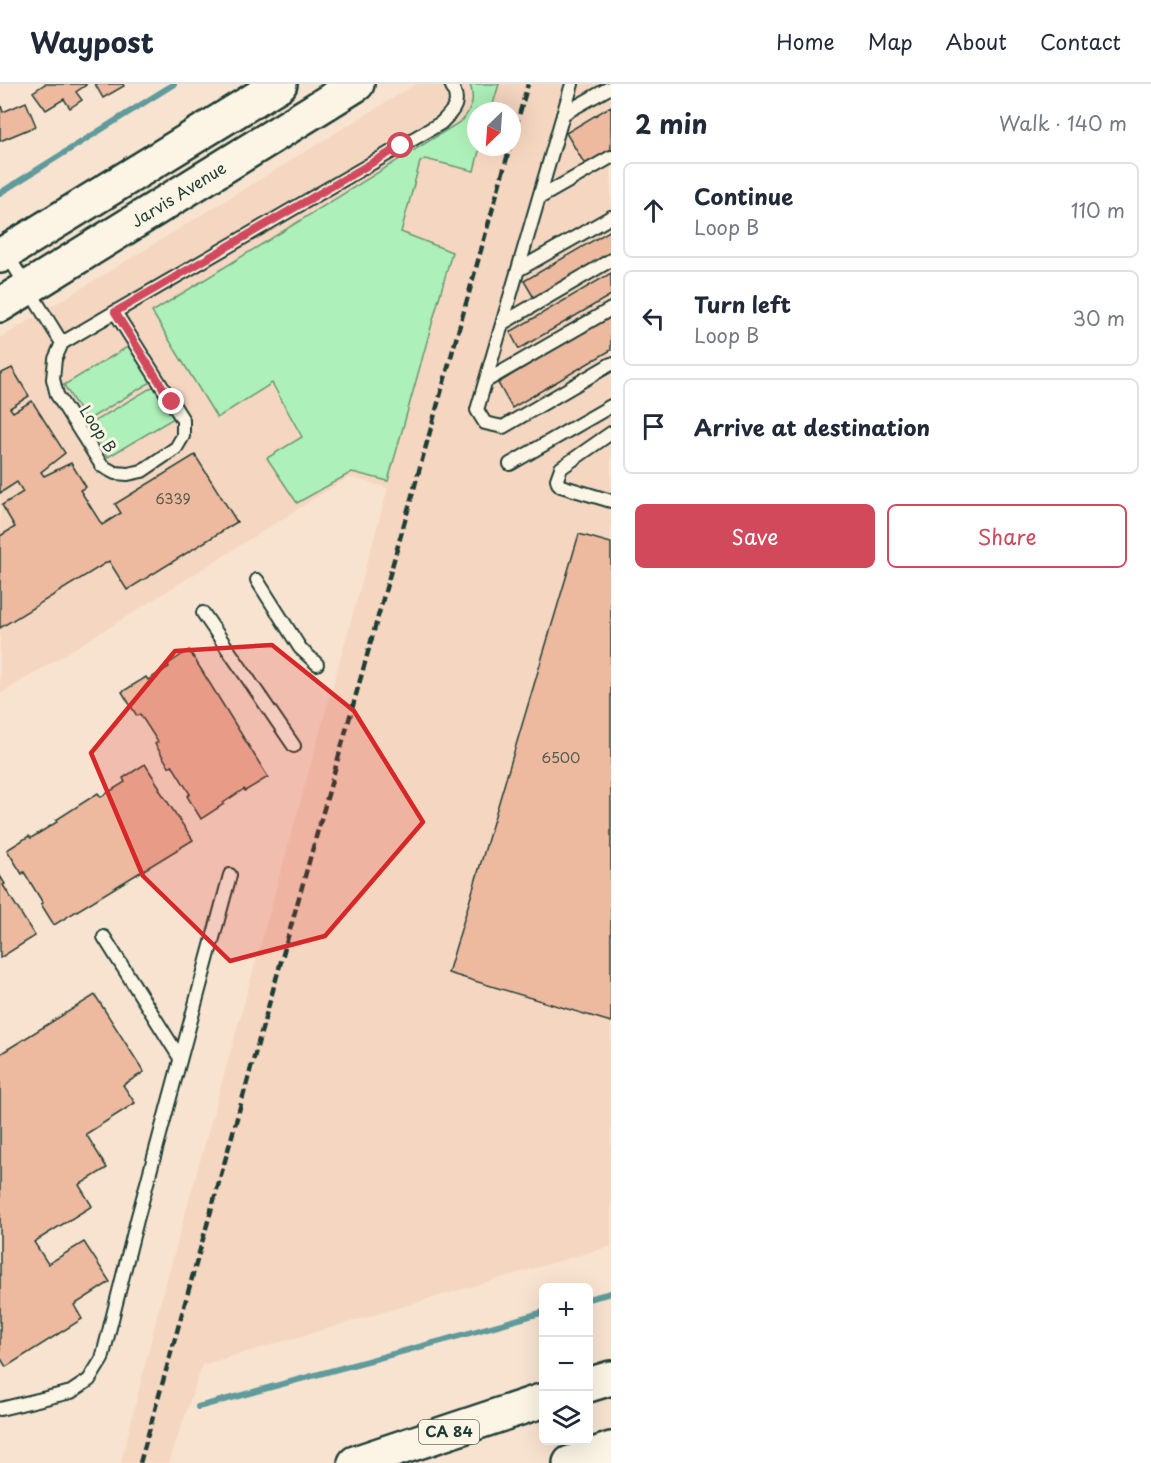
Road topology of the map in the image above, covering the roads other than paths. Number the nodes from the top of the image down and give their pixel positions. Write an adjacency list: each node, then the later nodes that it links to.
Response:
1 (280, 84): 10 (main road)
2 (357, 84): 13 (main road, Jarvis Avenue)
3 (452, 84): 15 (lane)
4 (572, 84): 6 (lane)
5 (611, 87): 6 (lane)
6 (563, 114): 8 (lane)
7 (611, 157): 8 (lane)
8 (539, 198): 12 (lane)
9 (611, 217): 12 (lane)
10 (3, 254): 13 (lane)
11 (611, 260): 16 (lane)
12 (518, 270): 16 (lane)
13 (14, 296): 17 (lane)
14 (611, 309): 19 (lane)
15 (115, 312): 17 (lane); 17 (lane, Loop B)
16 (502, 323): 19 (lane)
17 (62, 343)
18 (611, 364): 19 (lane)
19 (486, 381)
20 (609, 410): 22 (lane)
21 (611, 433): 23 (lane)
22 (510, 464)
23 (611, 501)
24 (257, 580): 26 (lane)
25 (203, 613): 27 (lane)
26 (317, 664)
27 (294, 746)
28 (230, 874): 30 (lane)
29 (104, 938): 30 (lane)
30 (180, 1058): 34 (lane)
31 (611, 1378): 32 (main road)
32 (593, 1383)
33 (539, 1401): 36 (main road, CA 84)
34 (0, 1409)
35 (611, 1449): 37 (main road)
36 (355, 1463)
37 (570, 1463)

